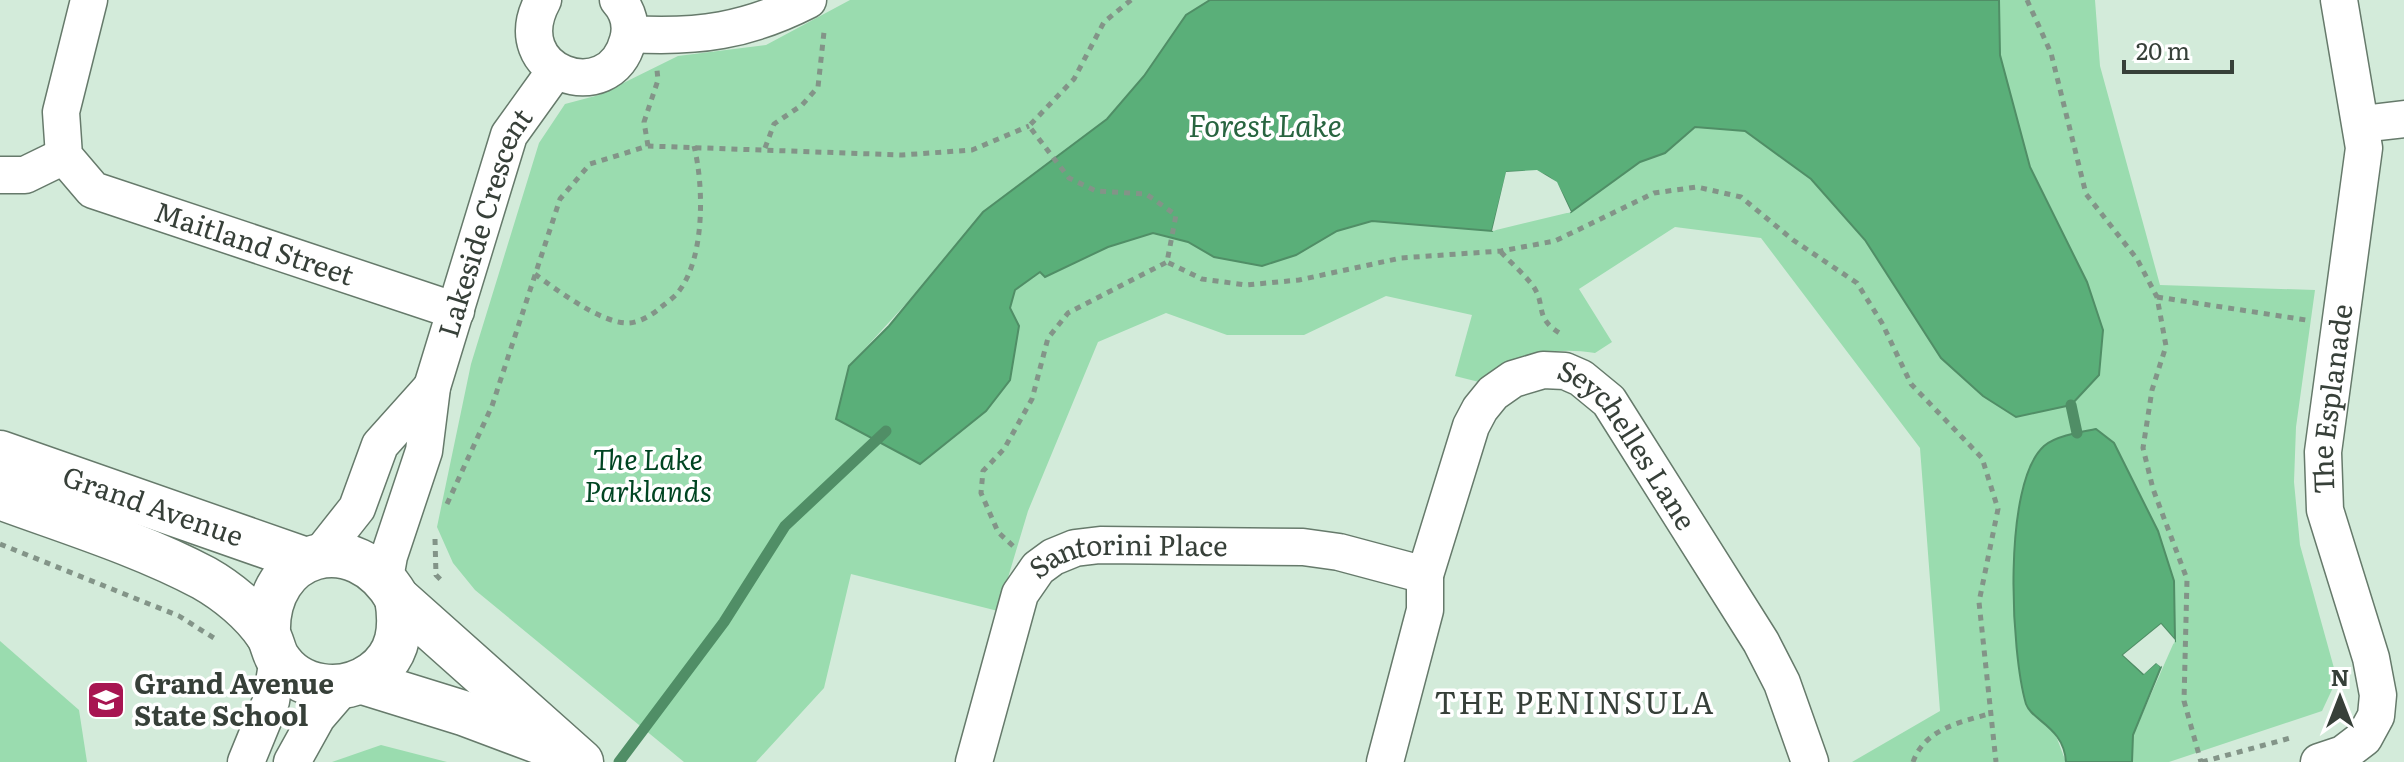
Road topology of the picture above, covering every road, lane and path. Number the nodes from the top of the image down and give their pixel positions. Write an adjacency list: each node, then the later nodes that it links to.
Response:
1 (89, 0): 16 (street)
2 (543, 0): 9 (street)
3 (618, 0): 8 (street)
4 (1131, 0): 12 (path)
5 (2027, 0): 21 (path)
6 (2339, 0): 11 (street, The Esplanade)
7 (817, 12): 8 (street); 15 (path)
8 (642, 35): 9 (street); 13 (path)
9 (555, 71): 22 (street, Lakeside Crescent)
10 (2404, 119): 11 (street)
11 (2362, 124): 24 (street, The Esplanade)
12 (1029, 126): 15 (path); 19 (path)
13 (648, 146): 14 (path); 20 (path)
14 (694, 146): 15 (path); 20 (path)
15 (765, 148)
16 (64, 156): 17 (street); 22 (street, Maitland Street)
17 (0, 175)
18 (1501, 251): 19 (path); 23 (path); 38 (path)
19 (1167, 262): 31 (path)
20 (535, 274): 28 (path)
21 (2157, 297): 24 (path); 48 (path)
22 (456, 311): 25 (street, Lakeside Crescent)
23 (1547, 326)
24 (2340, 326): 37 (street, The Esplanade)
25 (432, 387): 30 (street, Lakeside Crescent); 34 (street, Lakeside Crescent)
26 (0, 453): 30 (street, Grand Avenue)
27 (0, 497): 35 (street, Grand Avenue)
28 (441, 519)
29 (434, 533): 33 (path)
30 (313, 558): 34 (street, Grand Avenue); 35 (street)
31 (1038, 568): 32 (street, Santorini Place); 43 (street, Santorini Place)
32 (1425, 575): 44 (street, Seychelles Lane); 45 (street, Seychelles Lane)
33 (444, 584)
34 (391, 588): 36 (street); 40 (street, Grand Avenue)
35 (273, 647): 36 (street, Grand Avenue); 41 (street)
36 (352, 685): 40 (street, Grand Avenue); 42 (street)
37 (2391, 695): 39 (street, The Esplanade)
38 (1992, 713): 46 (path); 47 (path)
39 (2314, 747): 48 (path)
40 (576, 758)
41 (246, 762)
42 (292, 762)
43 (974, 762)
44 (1385, 762)
45 (1810, 762)
46 (1913, 762)
47 (1996, 762)
48 (2202, 762)

